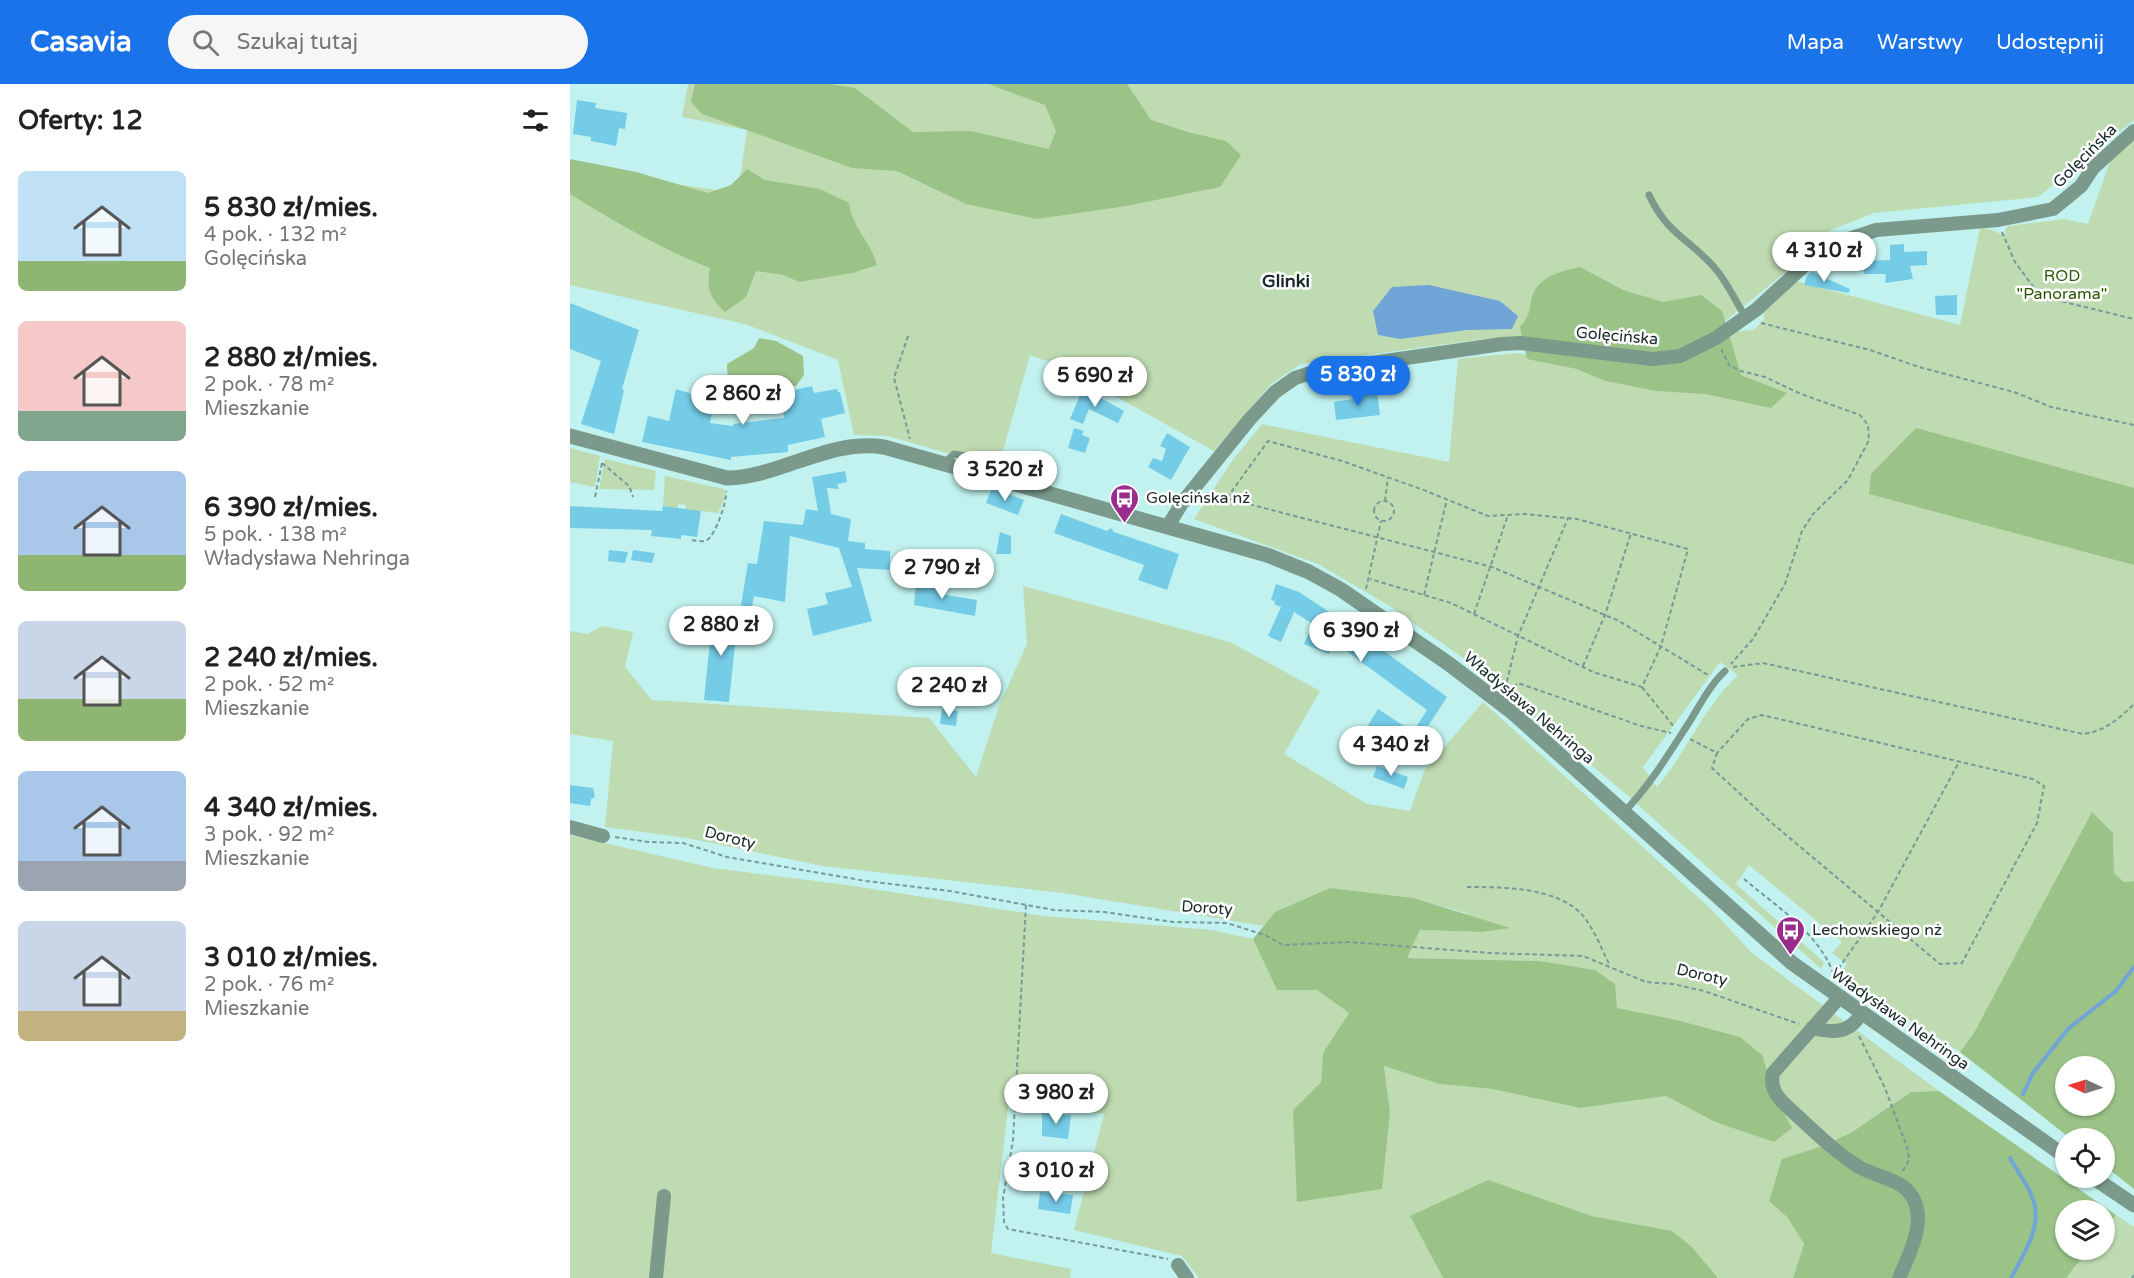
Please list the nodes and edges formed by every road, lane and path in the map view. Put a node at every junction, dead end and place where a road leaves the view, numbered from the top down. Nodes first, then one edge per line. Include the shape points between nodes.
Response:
1 (2134, 130) edge
2 (1648, 195) dead end
3 (1998, 220) junction
4 (1745, 316) junction
5 (2134, 319) edge
6 (908, 336) dead end
7 (1716, 338) junction
8 (2134, 425) edge
9 (570, 436) edge
10 (907, 453) junction
11 (604, 455) dead end
12 (602, 463) junction
13 (1388, 477) junction
14 (722, 487) dead end
15 (1194, 490) junction
16 (595, 497) dead end
17 (633, 497) dead end
18 (1227, 498) junction
19 (1447, 499) junction
20 (1385, 501) junction
21 (1508, 515) junction
22 (1568, 518) junction
23 (1381, 521) junction
24 (1168, 526) junction
25 (1631, 534) junction
26 (1378, 536) junction
27 (693, 540) dead end
28 (1434, 551) junction
29 (1492, 567) junction
30 (1370, 579) junction
31 (1540, 587) junction
32 (1364, 595) dead end
33 (1424, 595) junction
34 (1474, 614) junction
35 (1605, 615) junction
36 (1518, 636) junction
37 (1661, 646) junction
38 (1583, 667) junction
39 (1725, 671) junction
40 (1716, 679) junction
41 (1642, 687) junction
42 (2134, 704) edge
43 (1681, 735) junction
44 (1692, 740) dead end
45 (1718, 753) junction
46 (1959, 762) junction
47 (1623, 813) junction
48 (570, 827) edge
49 (603, 836) joint
50 (1744, 879) dead end
51 (1467, 886) dead end
52 (1026, 905) junction
53 (1878, 912) junction
54 (1610, 966) junction
55 (1834, 975) junction
56 (1839, 998) junction
57 (1858, 1019) junction
58 (1812, 1028) junction
59 (2055, 1150) edge
60 (1897, 1184) junction
61 (2109, 1188) edge
62 (664, 1196) dead end
63 (2134, 1205) edge
64 (1178, 1265) joint
65 (656, 1278) edge
66 (1187, 1278) edge
67 (1899, 1278) edge

1 - 3 street, Golęcińska via 2093,168 2081,186 2053,209
2 - 4 lane via 1667,226 1727,282
3 - 4 street, Golęcińska via 1876,230 1837,243 1808,262
3 - 5 path via 2015,262 2040,296
4 - 7 street, Golęcińska
4 - 8 path via 2013,392 2050,407
6 - 10 path via 894,378 911,443
7 - 15 street, Golęcińska via 1680,356 1652,359 1521,343 1317,371 1295,378 1275,392
7 - 39 path via 1729,365 1860,415 1868,425 1869,440 1848,480 1813,514 1802,531 1785,584 1770,612 1754,639
9 - 10 street, Władysława Nehringa via 727,478 851,447 877,446
10 - 24 street, Władysława Nehringa
11 - 12 path
12 - 16 path
12 - 17 path via 629,486
13 - 18 path via 1268,441
13 - 19 path
13 - 20 path
14 - 27 path via 728,495 719,521 708,540
15 - 18 path
15 - 24 street, Golęcińska
18 - 26 path
19 - 21 path via 1488,516
19 - 28 path
20 - 23 path via 1374,508
20 - 23 path via 1394,513 1388,521
21 - 22 path
21 - 29 path
22 - 25 path
22 - 31 path
23 - 26 path
24 - 47 street, Władysława Nehringa via 1274,557 1340,589 1488,693
25 - 35 path
25 - 37 path via 1688,549
26 - 28 path
26 - 30 path
28 - 29 path
28 - 33 path
29 - 31 path
29 - 34 path
30 - 32 path
30 - 33 path
31 - 35 path
31 - 36 path
33 - 34 path
34 - 36 path
35 - 37 path
35 - 38 path
36 - 38 path
36 - 43 path via 1504,694 1518,683 1641,726
37 - 40 path
37 - 41 path
38 - 41 path
39 - 40 lane
39 - 42 path via 1763,663 2083,734 2108,726
40 - 43 lane
41 - 43 path
43 - 47 lane
44 - 45 path
45 - 46 path via 1748,719 1762,715
45 - 53 path via 1712,768
46 - 53 path
46 - 53 path via 2033,779 2044,786 2037,823 1962,963 1940,964
47 - 56 street, Władysława Nehringa via 1774,949
48 - 49 street
49 - 52 path, Doroty via 683,843 727,857
50 - 55 path via 1814,939 1829,959
51 - 54 path via 1561,898 1584,918
52 - 54 path, Doroty via 1173,922 1227,923 1283,945 1348,942 1555,954 1583,956
52 - 64 path via 1013,1140 1003,1198 1004,1222 1008,1229 1165,1256
53 - 55 path
54 - 58 path, Doroty via 1646,982 1704,991
55 - 56 path
56 - 57 street, Władysława Nehringa
56 - 58 street
57 - 58 street via 1845,1030
57 - 59 street, Władysława Nehringa
57 - 60 path via 1908,1150 1909,1160
58 - 60 street via 1773,1073 1772,1085 1780,1100 1836,1152 1865,1171
60 - 67 street via 1905,1189 1915,1209 1917,1225
61 - 63 street
62 - 65 street
64 - 66 street

